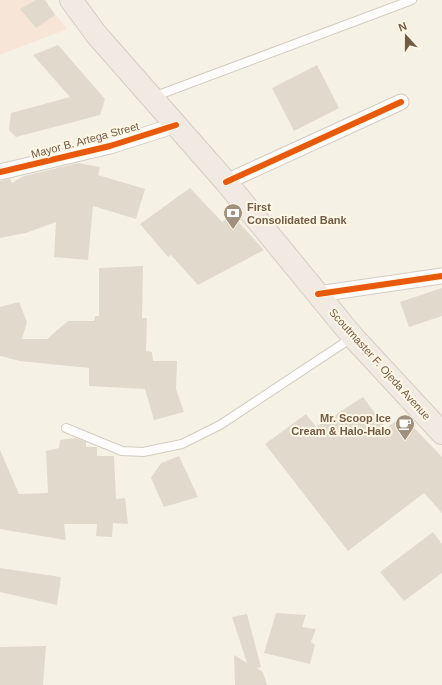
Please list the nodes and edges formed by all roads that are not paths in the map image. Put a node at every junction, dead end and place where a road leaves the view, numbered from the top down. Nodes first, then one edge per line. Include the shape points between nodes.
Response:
1 (71, 0) edge
2 (412, 0) edge
3 (151, 98) junction
4 (401, 102) dead end
5 (176, 126) junction
6 (0, 172) edge
7 (226, 182) junction
8 (442, 276) edge
9 (318, 294) junction
10 (353, 337) junction
11 (66, 428) dead end
12 (442, 433) edge

1 - 3 highway, Scoutmaster F. Ojeda Avenue via 96,34
2 - 3 lane
3 - 5 highway, Scoutmaster F. Ojeda Avenue
4 - 7 street
5 - 6 street, Mayor B. Artega Street via 110,146
5 - 7 highway, Scoutmaster F. Ojeda Avenue
7 - 9 highway, Scoutmaster F. Ojeda Avenue
8 - 9 street
9 - 10 highway, Scoutmaster F. Ojeda Avenue
10 - 11 lane via 220,425 182,444 143,452 122,451
10 - 12 highway, Scoutmaster F. Ojeda Avenue

